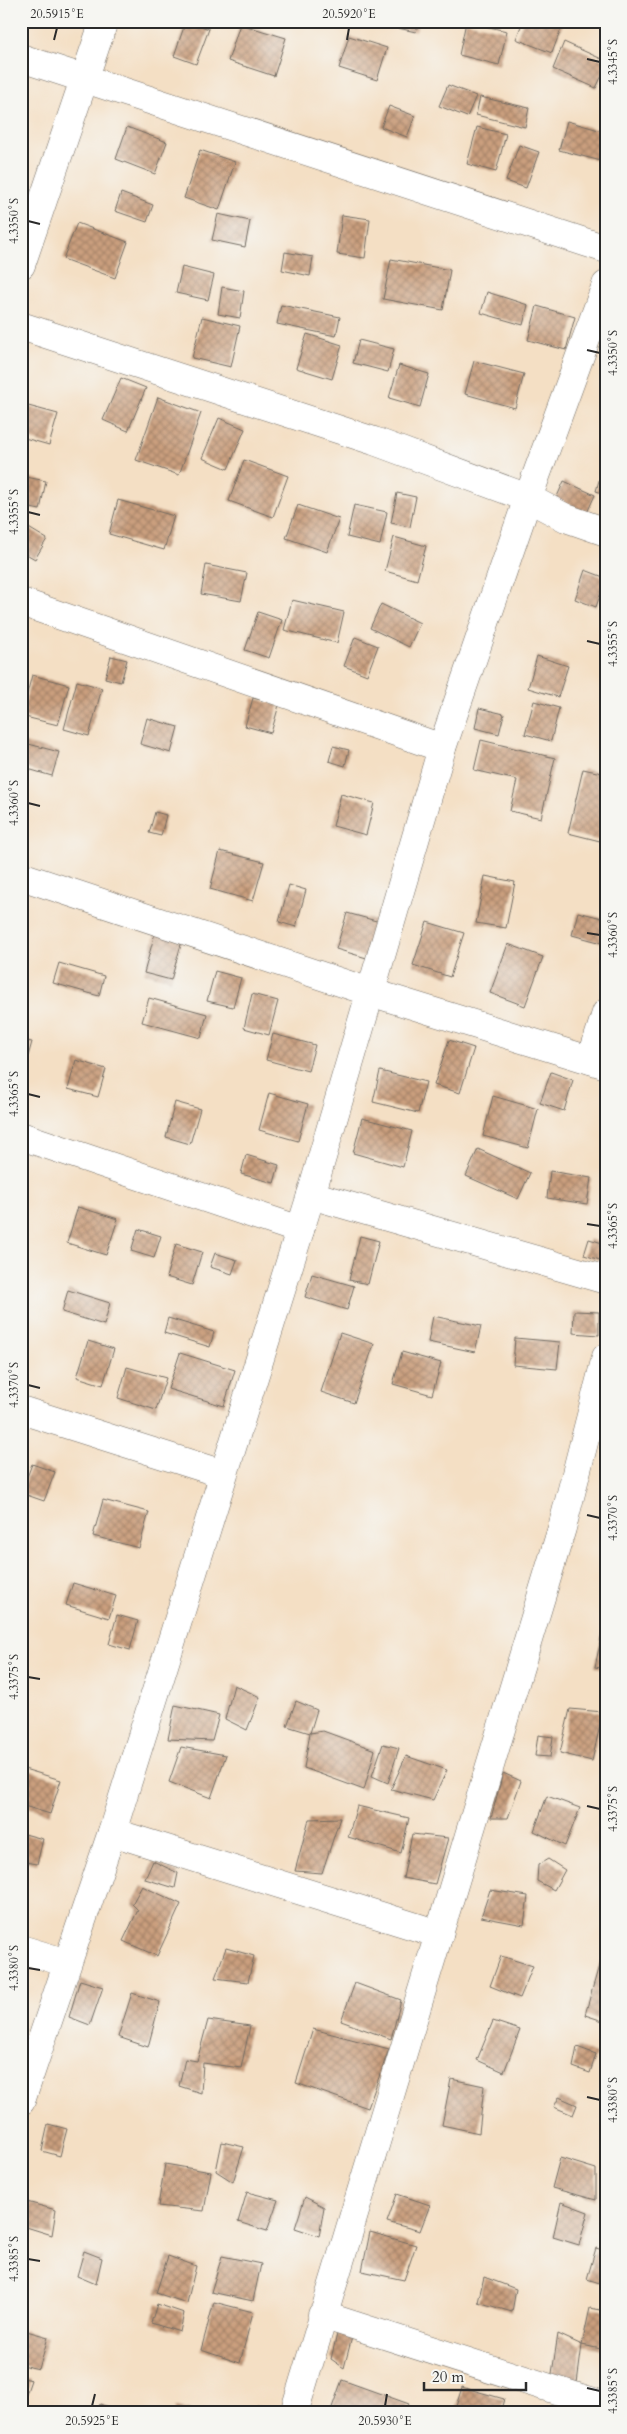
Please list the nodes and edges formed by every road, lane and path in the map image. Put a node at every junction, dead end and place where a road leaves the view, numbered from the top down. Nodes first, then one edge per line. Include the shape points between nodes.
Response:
1 (104, 21) edge
2 (21, 58) edge
3 (84, 79) junction
4 (606, 249) edge
5 (21, 265) edge
6 (606, 285) edge
7 (21, 326) edge
8 (528, 498) junction
9 (606, 532) edge
10 (21, 602) edge
11 (442, 748) junction
12 (21, 876) edge
13 (370, 992) junction
14 (606, 1013) edge
15 (598, 1063) edge
16 (21, 1136) edge
17 (311, 1195) junction
18 (300, 1230) junction
19 (606, 1280) edge
20 (606, 1357) edge
21 (21, 1410) edge
22 (223, 1474) junction
23 (112, 1832) junction
24 (439, 1934) junction
25 (21, 1948) edge
26 (67, 1963) junction
27 (21, 2101) edge
28 (322, 2315) junction
29 (606, 2406) edge
30 (294, 2413) edge

1 - 3 street
2 - 3 street
3 - 4 street
3 - 5 street
6 - 8 street
7 - 8 street via 374,441
8 - 9 street via 566,518
8 - 11 street
10 - 11 street
11 - 13 street
12 - 13 street
13 - 15 street
13 - 17 street
14 - 15 street
16 - 18 street
17 - 18 street
17 - 19 street
18 - 22 street
20 - 24 street via 562,1528
21 - 22 street
22 - 23 street
23 - 24 street
23 - 26 street
24 - 28 street
25 - 26 street
26 - 27 street
28 - 29 street
28 - 30 street

